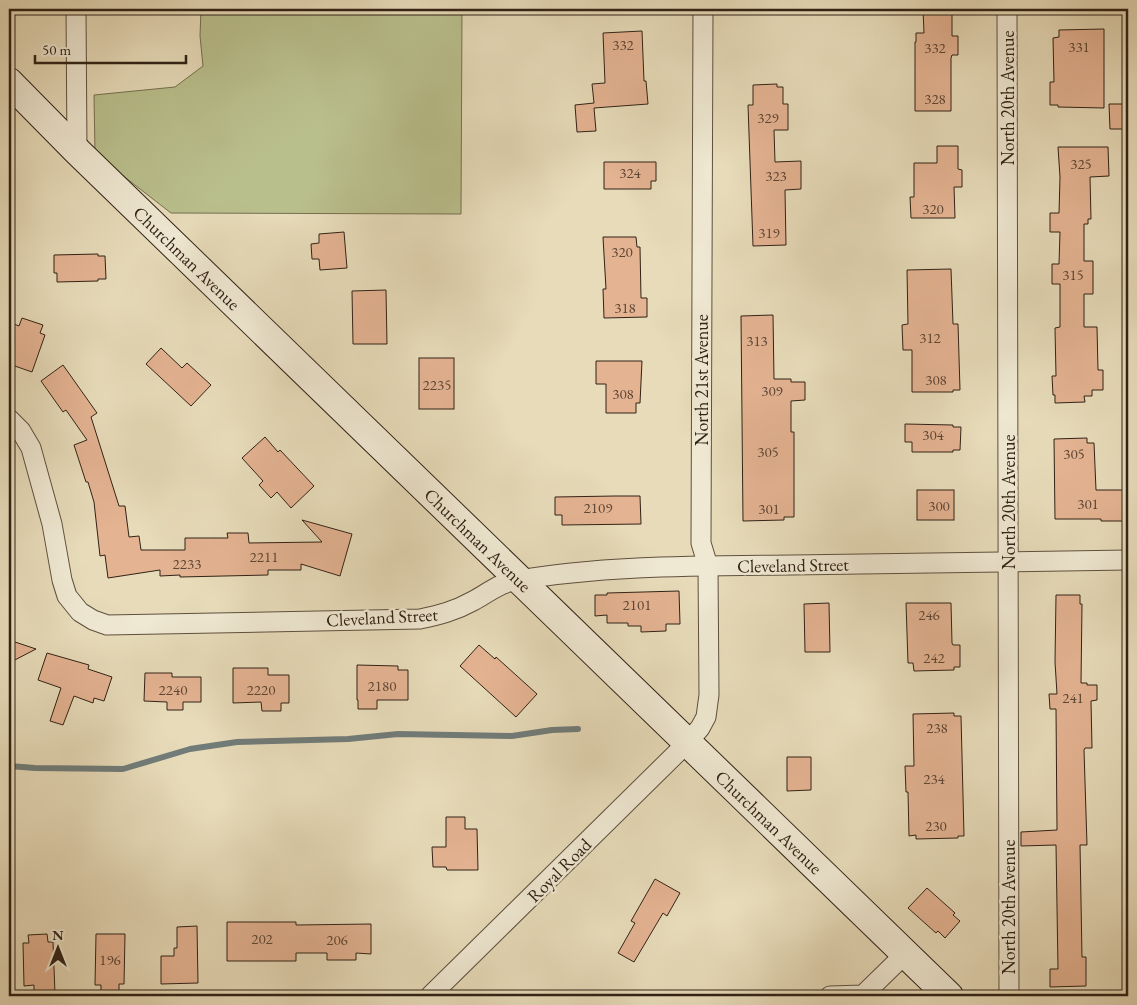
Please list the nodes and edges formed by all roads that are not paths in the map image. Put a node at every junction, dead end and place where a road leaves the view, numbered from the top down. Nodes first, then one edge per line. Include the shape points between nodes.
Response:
1 (76, 9) edge
2 (703, 9) edge
3 (1007, 9) edge
4 (9, 82) edge
5 (77, 151) junction
6 (9, 419) edge
7 (1128, 560) edge
8 (1008, 562) junction
9 (708, 566) junction
10 (520, 580) junction
11 (687, 743) junction
12 (905, 954) junction
13 (430, 996) edge
14 (830, 996) edge
15 (863, 996) edge
16 (949, 996) edge
17 (1008, 996) edge

1 - 5 street
2 - 9 street, North 21st Avenue via 701,543
3 - 8 street, North 20th Avenue
4 - 5 main road, Churchman Avenue
5 - 10 main road, Churchman Avenue
6 - 10 street, Cleveland Street via 33,453 67,596 80,612 100,623 420,619 444,614 491,589
7 - 8 street, Cleveland Street
8 - 9 street, Cleveland Street
8 - 17 street, North 20th Avenue
9 - 10 street, Cleveland Street via 595,571
9 - 11 street, North 21st Avenue via 709,695 706,717
10 - 11 main road, Churchman Avenue
11 - 12 main road, Churchman Avenue
11 - 13 street, Royal Road
12 - 15 street
12 - 16 main road, Churchman Avenue
14 - 15 street

